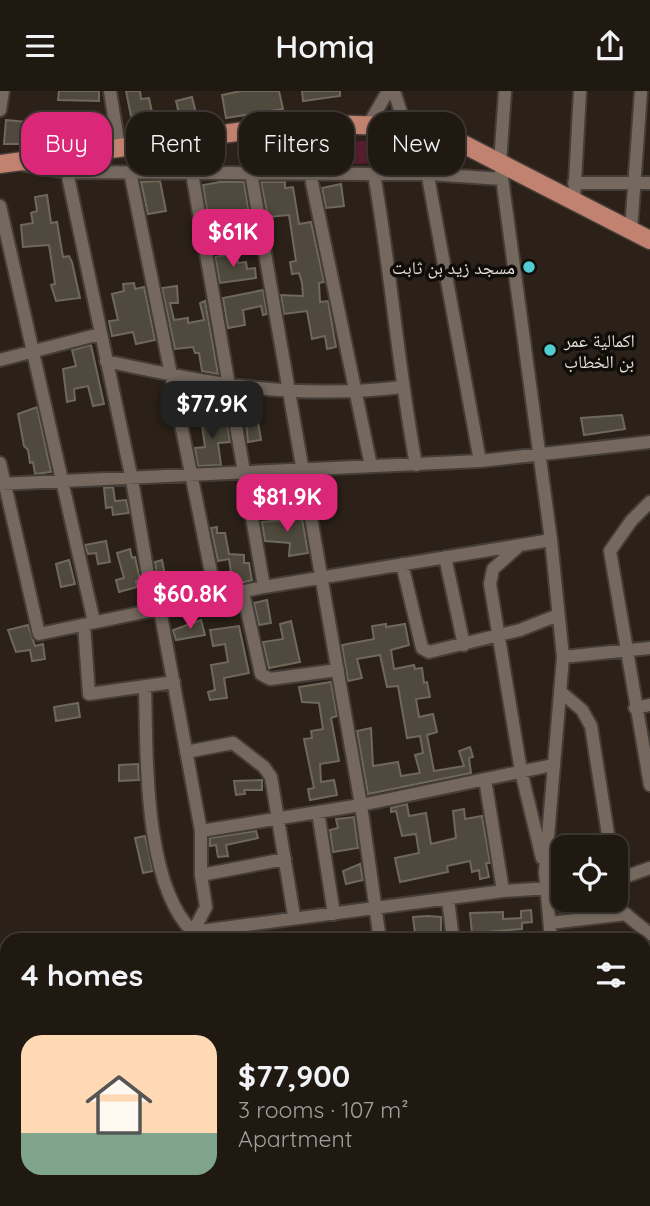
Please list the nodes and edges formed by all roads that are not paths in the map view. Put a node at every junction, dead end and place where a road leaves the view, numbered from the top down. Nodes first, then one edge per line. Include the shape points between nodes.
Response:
1 (3, 91) edge
2 (110, 91) edge
3 (387, 91) edge
4 (394, 91) edge
5 (505, 91) edge
6 (580, 91) edge
7 (641, 91) edge
8 (0, 110) edge
9 (376, 112) edge
10 (404, 112) edge
11 (368, 124) edge
12 (465, 145) edge
13 (119, 146) junction
14 (112, 147) edge
15 (650, 154) edge
16 (637, 160) junction
17 (0, 164) edge
18 (21, 164) edge
19 (501, 171) junction
20 (465, 172) edge
21 (68, 175) edge
22 (132, 175) edge
23 (191, 175) edge
24 (251, 175) edge
25 (310, 175) edge
26 (374, 175) edge
27 (429, 175) edge
28 (636, 183) junction
29 (650, 183) edge
30 (574, 191) junction
31 (0, 206) edge
32 (631, 230) junction
33 (650, 240) edge
34 (100, 334) junction
35 (33, 351) junction
36 (0, 360) edge
37 (106, 361) junction
38 (172, 376) junction
39 (229, 387) junction
40 (402, 387) junction
41 (289, 391) junction
42 (357, 393) junction
43 (650, 442) edge
44 (538, 455) junction
45 (480, 461) junction
46 (0, 463) edge
47 (416, 465) junction
48 (371, 467) junction
49 (304, 470) junction
50 (244, 472) junction
51 (192, 475) junction
52 (132, 480) junction
53 (62, 482) junction
54 (2, 484) edge
55 (650, 502) edge
56 (551, 540) junction
57 (520, 545) junction
58 (445, 557) junction
59 (402, 564) junction
60 (319, 578) junction
61 (264, 587) junction
62 (243, 592) junction
63 (216, 597) junction
64 (157, 610) junction
65 (558, 615) junction
66 (89, 623) junction
67 (498, 636) junction
68 (464, 645) junction
69 (650, 648) edge
70 (625, 652) junction
71 (563, 657) junction
72 (338, 670) junction
73 (174, 682) junction
74 (145, 687) junction
75 (562, 693) junction
76 (650, 705) edge
77 (635, 708) junction
78 (186, 751) junction
79 (553, 765) junction
80 (521, 771) junction
81 (485, 779) junction
82 (650, 785) edge
83 (361, 805) junction
84 (318, 812) junction
85 (279, 817) junction
86 (201, 831) junction
87 (608, 835) edge
88 (285, 859) junction
89 (650, 868) edge
90 (545, 872) junction
91 (201, 875) junction
92 (628, 876) edge
93 (546, 886) junction
94 (551, 886) edge
95 (503, 891) junction
96 (448, 899) junction
97 (376, 909) junction
98 (623, 912) edge
99 (334, 914) junction
100 (626, 914) junction
101 (294, 916) junction
102 (550, 923) junction
103 (194, 932) junction
104 (379, 933) edge
105 (452, 933) edge
106 (551, 933) edge
107 (649, 933) edge

1 - 8 street
2 - 13 street
3 - 9 street
4 - 10 street
5 - 19 street
6 - 30 street
7 - 16 street
11 - 13 main road via 252,130
12 - 19 main road
13 - 14 main road
15 - 16 street
16 - 28 street
17 - 18 main road
19 - 20 street
19 - 30 main road
19 - 44 street
21 - 34 street
22 - 38 street
23 - 39 street
24 - 41 street
25 - 42 street
26 - 40 street
27 - 45 street
28 - 29 street
28 - 30 street
28 - 32 street
30 - 32 main road
31 - 35 street
32 - 33 main road
34 - 35 street
34 - 37 street
35 - 36 street
35 - 53 street
37 - 38 street
37 - 52 street
38 - 39 street
38 - 51 street
39 - 41 street
39 - 50 street
40 - 42 street
40 - 47 street
41 - 42 street
41 - 49 street
42 - 48 street
43 - 44 street
44 - 45 street
44 - 56 street
45 - 47 street
46 - 54 street
47 - 48 street
48 - 49 street
49 - 50 street
49 - 60 street
50 - 51 street
50 - 61 street
51 - 52 street
51 - 63 street
52 - 53 street
52 - 64 street
53 - 54 street
53 - 66 street
54 - 66 street via 39,634
55 - 70 street via 610,551
56 - 57 street
56 - 65 street
57 - 58 street
57 - 67 street via 490,575
58 - 59 street
58 - 68 street
59 - 60 street
59 - 68 street via 422,648 429,652
60 - 61 street
60 - 72 street
61 - 62 street
62 - 63 street
62 - 72 street via 261,674 270,679
63 - 64 street
64 - 66 street
64 - 73 street
65 - 67 street
65 - 71 street
66 - 74 street via 89,694
67 - 68 street
67 - 80 street
69 - 70 street
70 - 71 street
70 - 77 street
71 - 75 street
72 - 83 street
73 - 74 street
73 - 78 street
74 - 103 street via 153,833 179,918
75 - 79 street
75 - 87 street via 591,726
76 - 77 street
77 - 82 street
78 - 85 street via 226,742 237,746 268,772
78 - 86 street
79 - 80 street
79 - 90 street
80 - 81 street
80 - 90 street
81 - 83 street
81 - 95 street
83 - 84 street
83 - 97 street
84 - 85 street
84 - 99 street
85 - 86 street
85 - 88 street
86 - 91 street
88 - 91 street
88 - 101 street
89 - 92 street
90 - 93 street
91 - 103 street via 206,907
93 - 94 street
93 - 95 street
93 - 102 street
95 - 96 street
96 - 97 street
96 - 105 street
97 - 99 street
97 - 104 street
98 - 100 street
99 - 101 street
100 - 102 street
100 - 107 street
101 - 103 street
102 - 106 street

